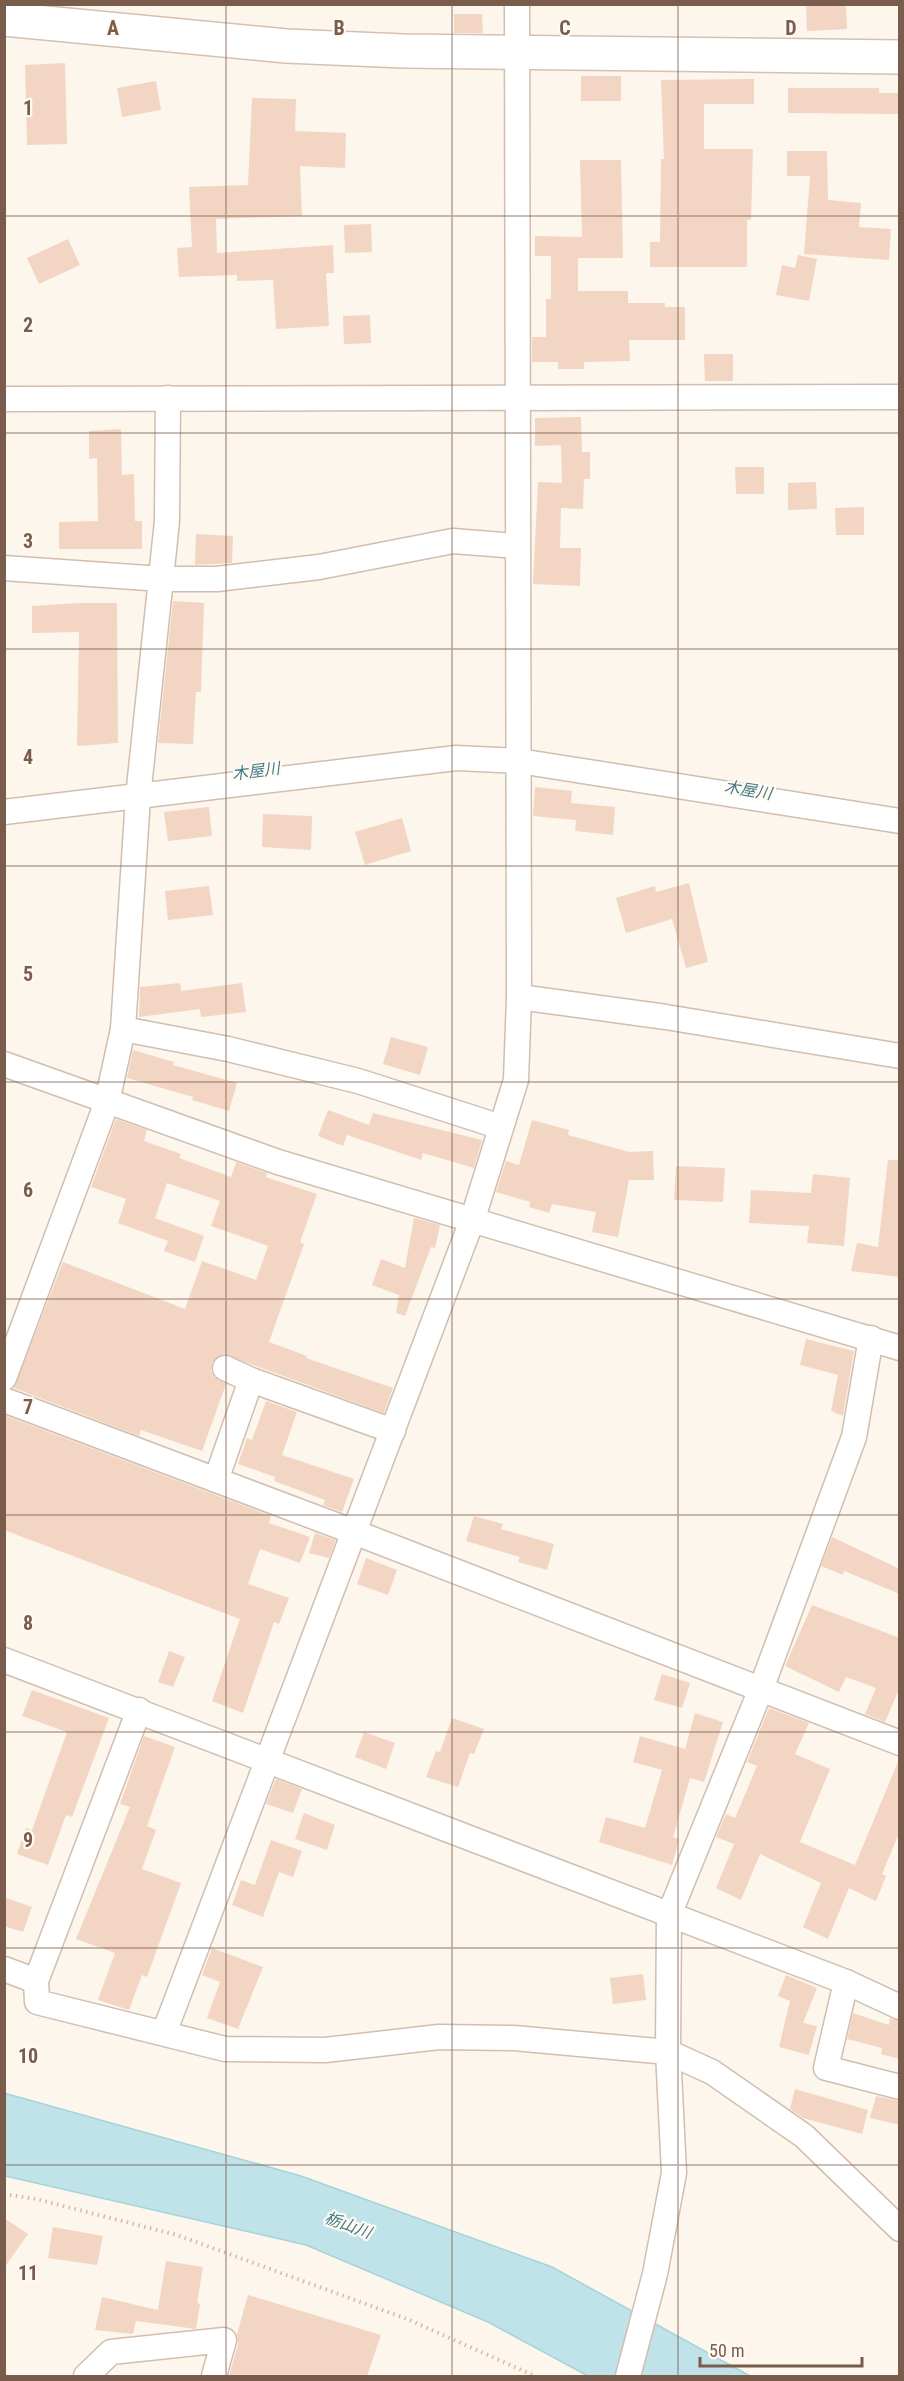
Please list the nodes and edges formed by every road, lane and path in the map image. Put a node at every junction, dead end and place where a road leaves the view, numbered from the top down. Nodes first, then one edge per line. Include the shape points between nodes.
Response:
1 (517, 4) edge
2 (4, 19) edge
3 (517, 52) junction
4 (900, 57) edge
5 (516, 397) junction
6 (900, 397) edge
7 (168, 398) junction
8 (4, 399) edge
9 (517, 546) junction
10 (4, 568) edge
11 (162, 579) junction
12 (519, 761) junction
13 (139, 787) junction
14 (4, 812) edge
15 (900, 821) edge
16 (519, 997) junction
17 (123, 1029) junction
18 (900, 1056) edge
19 (4, 1064) edge
20 (106, 1102) junction
21 (501, 1127) junction
22 (473, 1218) junction
23 (871, 1338) junction
24 (900, 1347) edge
25 (225, 1368) dead end
26 (4, 1378) edge
27 (251, 1380) junction
28 (4, 1400) edge
29 (393, 1431) junction
30 (216, 1480) junction
31 (354, 1532) junction
32 (4, 1660) edge
33 (761, 1689) junction
34 (139, 1710) junction
35 (900, 1743) edge
36 (266, 1758) junction
37 (669, 1915) junction
38 (4, 1969) edge
39 (36, 1981) junction
40 (846, 1982) junction
41 (900, 2007) edge
42 (164, 2033) junction
43 (668, 2052) junction
44 (900, 2088) edge
45 (4, 2194) edge
46 (899, 2227) edge
47 (86, 2376) edge
48 (214, 2376) edge
49 (535, 2376) edge
50 (628, 2376) edge

1 - 3 street
2 - 3 street via 286,46
3 - 4 street
3 - 5 street
5 - 6 street
5 - 7 street
5 - 9 street
7 - 8 street
7 - 11 street via 167,521
9 - 11 street via 453,541 319,567 217,579
9 - 12 street
10 - 11 street
11 - 13 street
12 - 13 street via 456,758
12 - 15 street
12 - 16 street
13 - 14 street
13 - 17 street
16 - 18 street
16 - 21 street via 516,1080
17 - 20 street
17 - 21 street via 228,1049 358,1082
19 - 20 street
20 - 22 street via 278,1162
20 - 26 street
21 - 22 street
22 - 23 street
22 - 29 street
23 - 24 street
23 - 33 street via 854,1437
25 - 27 street
27 - 29 street
27 - 30 street
28 - 30 street
29 - 31 street
30 - 31 street
31 - 33 street
31 - 36 street
32 - 34 street
33 - 35 street
33 - 37 street
34 - 36 street
34 - 39 street
36 - 37 street
36 - 42 street
37 - 40 street
37 - 43 street
38 - 39 street
39 - 42 street via 37,2002
40 - 41 street
40 - 44 street via 826,2068
42 - 43 street via 225,2049 325,2050 439,2037 514,2038
43 - 46 street via 712,2072 804,2136
43 - 50 street via 674,2173 655,2274
45 - 49 path via 177,2235 407,2319
47 - 48 street via 111,2352 224,2340

